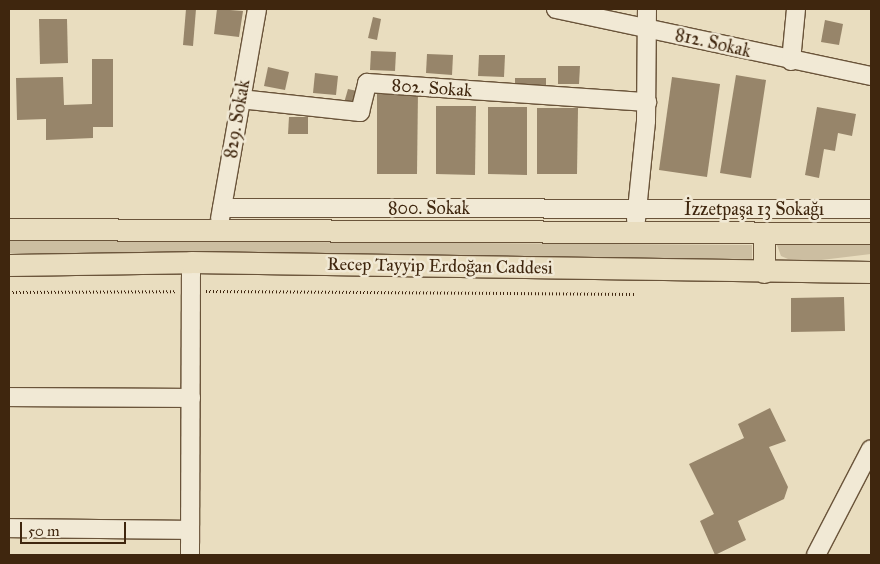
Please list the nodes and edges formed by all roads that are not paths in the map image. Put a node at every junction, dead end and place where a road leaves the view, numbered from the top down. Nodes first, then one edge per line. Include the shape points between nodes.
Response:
1 (257, 9) edge
2 (556, 9) edge
3 (647, 9) edge
4 (796, 9) edge
5 (645, 28) junction
6 (791, 61) junction
7 (871, 76) edge
8 (240, 99) junction
9 (647, 102) junction
10 (222, 208) junction
11 (637, 209) junction
12 (871, 209) edge
13 (871, 218) edge
14 (9, 229) edge
15 (218, 229) junction
16 (634, 232) junction
17 (822, 232) junction
18 (871, 233) edge
19 (764, 234) junction
20 (191, 262) junction
21 (9, 265) edge
22 (764, 272) junction
23 (871, 272) edge
24 (9, 396) edge
25 (191, 398) junction
26 (871, 449) edge
27 (9, 528) edge
28 (190, 530) junction
29 (190, 555) edge
30 (816, 555) edge

1 - 8 street, 829. Sokak
2 - 5 street, 812. Sokak
3 - 5 street
4 - 6 street
5 - 6 street, 812. Sokak
5 - 9 street
6 - 7 street, 812. Sokak
8 - 9 street, 802. Sokak via 360,112 367,83
8 - 10 street, 829. Sokak
9 - 11 street
10 - 11 street, 800. Sokak
10 - 15 street, 829. Sokak
11 - 12 street, İzzetpaşa 13 Sokağı
11 - 16 street
13 - 17 main road
14 - 15 main road, Recep Tayyip Erdoğan Caddesi
15 - 16 main road, Recep Tayyip Erdoğan Caddesi
16 - 19 main road, Recep Tayyip Erdoğan Caddesi
17 - 18 main road, Recep Tayyip Erdoğan Caddesi
17 - 19 main road, Recep Tayyip Erdoğan Caddesi
19 - 22 main road
20 - 21 main road, Recep Tayyip Erdoğan Caddesi
20 - 22 main road, Recep Tayyip Erdoğan Caddesi
20 - 25 street
22 - 23 main road, Recep Tayyip Erdoğan Caddesi
24 - 25 street
25 - 28 street
26 - 30 street
27 - 28 street
28 - 29 street

